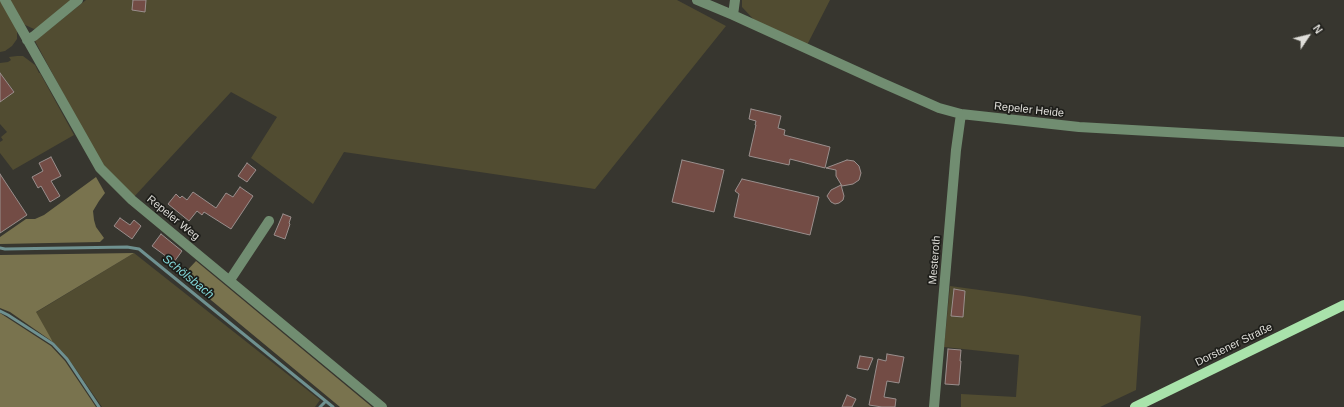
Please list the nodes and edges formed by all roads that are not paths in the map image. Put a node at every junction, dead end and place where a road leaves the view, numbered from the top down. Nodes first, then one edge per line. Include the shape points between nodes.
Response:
1 (5, 0) edge
2 (78, 0) edge
3 (697, 0) edge
4 (735, 0) edge
5 (733, 15) junction
6 (27, 40) junction
7 (961, 114) junction
8 (1344, 142) edge
9 (268, 221) dead end
10 (230, 280) junction
11 (1344, 305) edge
12 (382, 407) edge
13 (934, 407) edge
14 (1135, 407) edge

1 - 6 street, Repeler Weg
2 - 6 street
3 - 5 street, Repeler Heide
4 - 5 street
5 - 7 street, Repeler Heide via 939,108
6 - 10 street, Repeler Weg via 100,168 132,200
7 - 8 street, Repeler Heide via 1079,127
7 - 13 street, Mesteroth
9 - 10 street
10 - 12 street, Repeler Weg
11 - 14 main road, Dorstener Straße

